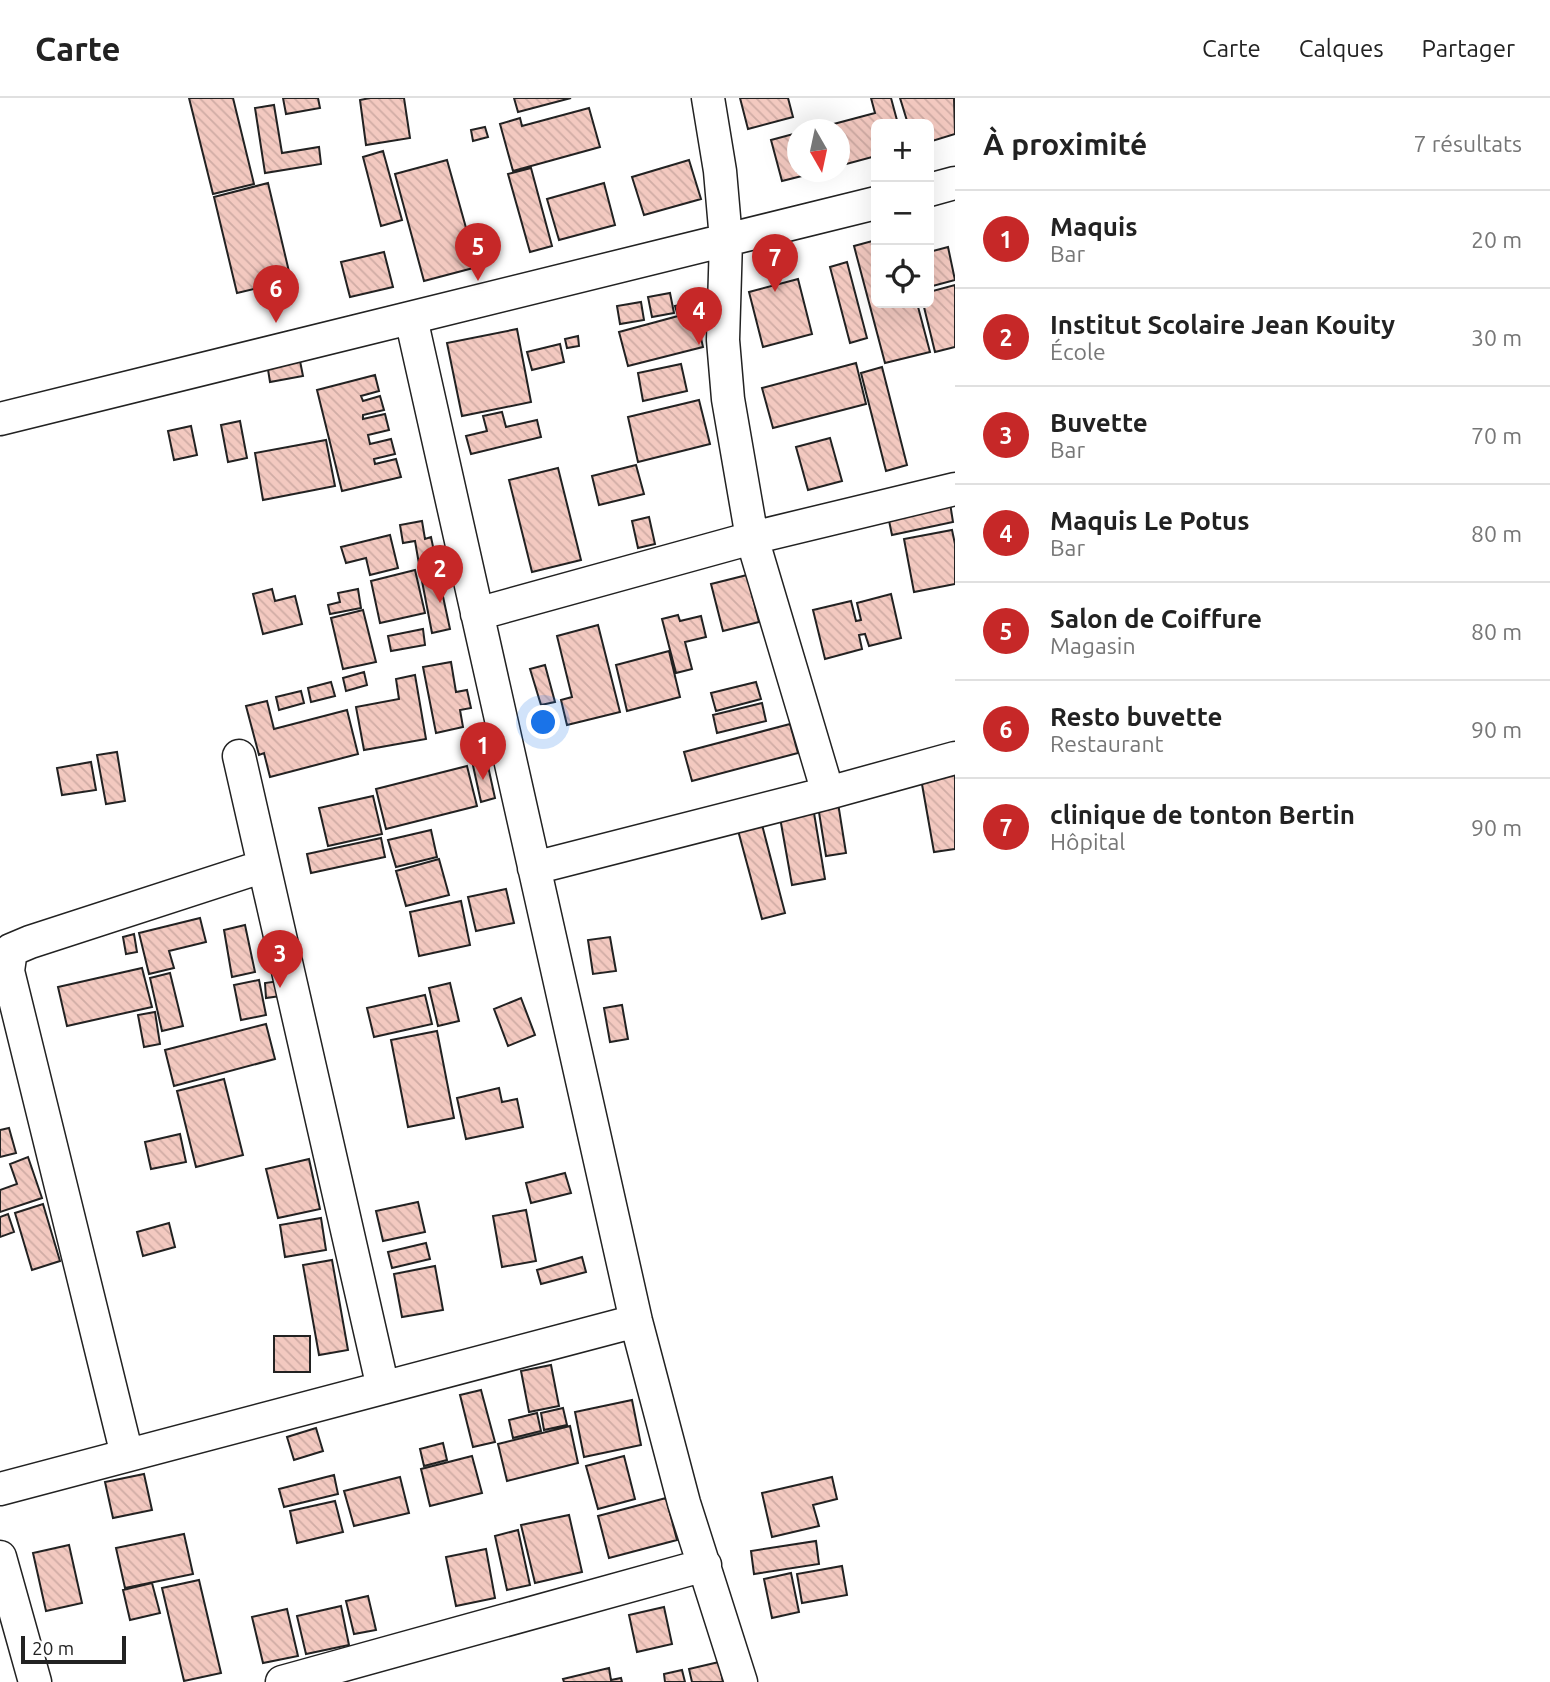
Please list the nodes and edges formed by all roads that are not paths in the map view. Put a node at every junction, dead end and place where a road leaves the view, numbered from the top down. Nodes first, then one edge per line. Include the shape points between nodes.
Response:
1 (708, 98) edge
2 (955, 183) edge
3 (934, 189) edge
4 (871, 204) edge
5 (726, 240) junction
6 (411, 318) junction
7 (0, 419) edge
8 (955, 489) edge
9 (752, 538) junction
10 (477, 614) junction
11 (239, 756) dead end
12 (955, 758) edge
13 (828, 793) junction
14 (264, 866) junction
15 (534, 868) junction
16 (636, 1321) junction
17 (383, 1388) junction
18 (127, 1455) junction
19 (0, 1489) edge
20 (0, 1557) edge
21 (705, 1565) junction
22 (35, 1682) edge
23 (282, 1682) edge
24 (741, 1682) edge

1 - 5 street
2 - 3 street
4 - 5 street
5 - 6 street
5 - 9 street via 723,340 728,399
6 - 7 street
6 - 10 street
8 - 9 street
9 - 10 street
9 - 13 street
10 - 15 street
11 - 14 street
12 - 13 street
13 - 15 street
14 - 17 street
14 - 18 street via 11,950 8,971
15 - 16 street
16 - 17 street
16 - 21 street
17 - 18 street
18 - 19 street
20 - 22 street
21 - 23 street
21 - 24 street

